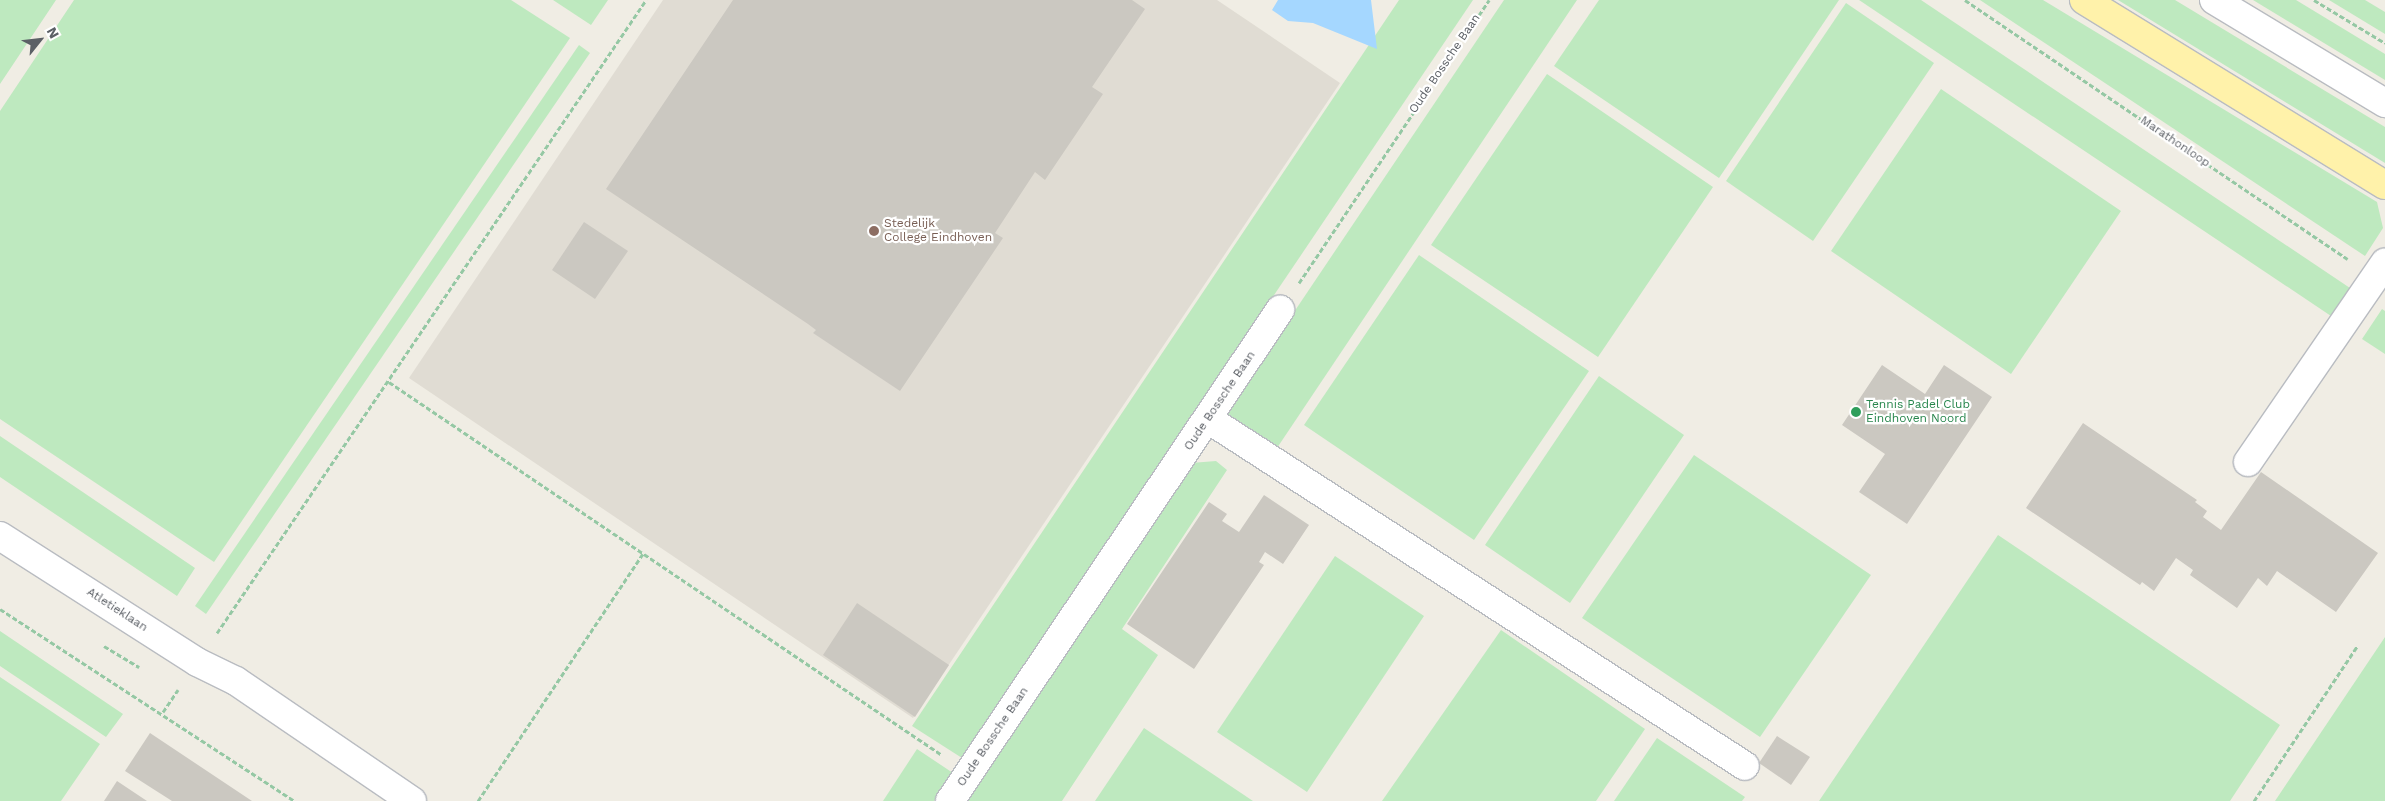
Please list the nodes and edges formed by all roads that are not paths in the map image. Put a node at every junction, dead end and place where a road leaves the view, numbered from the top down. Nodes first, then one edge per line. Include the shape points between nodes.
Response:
1 (2084, 0) edge
2 (2214, 0) edge
3 (2385, 103) edge
4 (2385, 185) edge
5 (2380, 270) edge
6 (1280, 310) road end
7 (1208, 419) junction
8 (2248, 462) dead end
9 (0, 536) edge
10 (1745, 766) dead end
11 (412, 801) edge
12 (950, 801) edge

1 - 4 main road
2 - 3 street
5 - 8 street
6 - 7 street, Oude Bossche Baan
7 - 10 street
7 - 12 street, Oude Bossche Baan
9 - 11 street, Atletieklaan via 197,662 236,681

